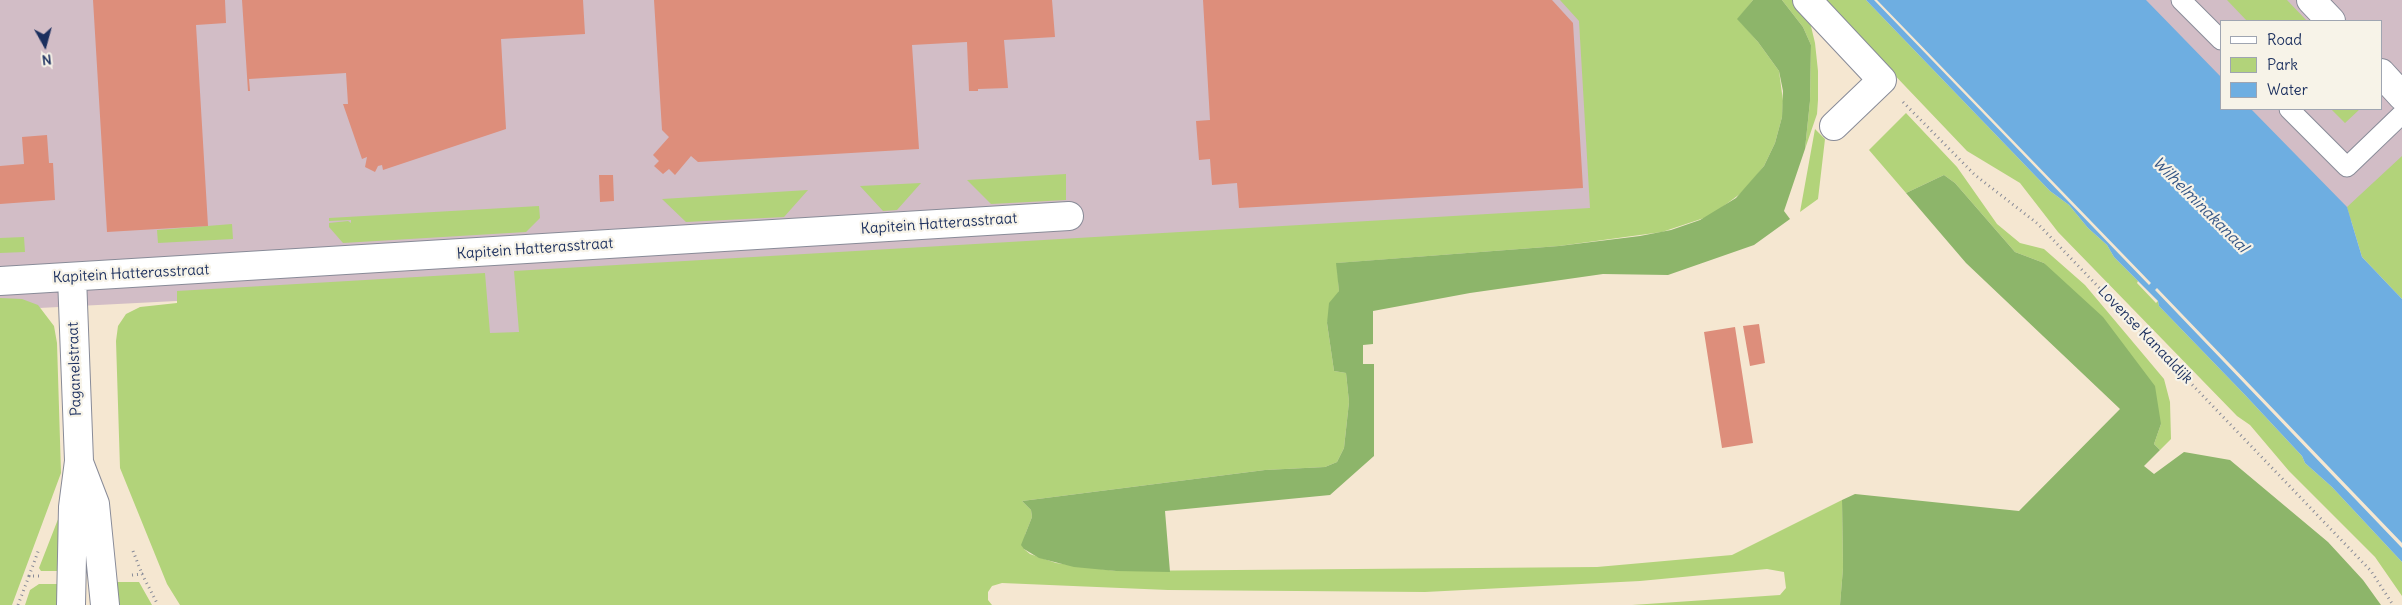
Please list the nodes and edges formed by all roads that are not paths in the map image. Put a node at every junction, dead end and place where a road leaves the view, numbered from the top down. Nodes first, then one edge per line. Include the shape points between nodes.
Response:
1 (1807, 0) edge
2 (2181, 0) edge
3 (2310, 0) edge
4 (2330, 20) edge
5 (2220, 39) edge
6 (2382, 74) edge
7 (2402, 96) edge
8 (2290, 110) edge
9 (2402, 114) edge
10 (1834, 126) dead end
11 (1070, 216) dead end
12 (72, 278) junction
13 (0, 281) edge
14 (79, 461) junction
15 (71, 605) edge
16 (105, 605) edge

1 - 10 street via 1882,80
2 - 5 lane
3 - 4 street
6 - 7 street
8 - 9 lane via 2347,167
11 - 12 street, Kapitein Hatterasstraat
12 - 13 street, Kapitein Hatterasstraat
12 - 14 street, Paganelstraat
14 - 15 street, Paganelstraat via 73,507
14 - 16 street, Paganelstraat via 95,504

